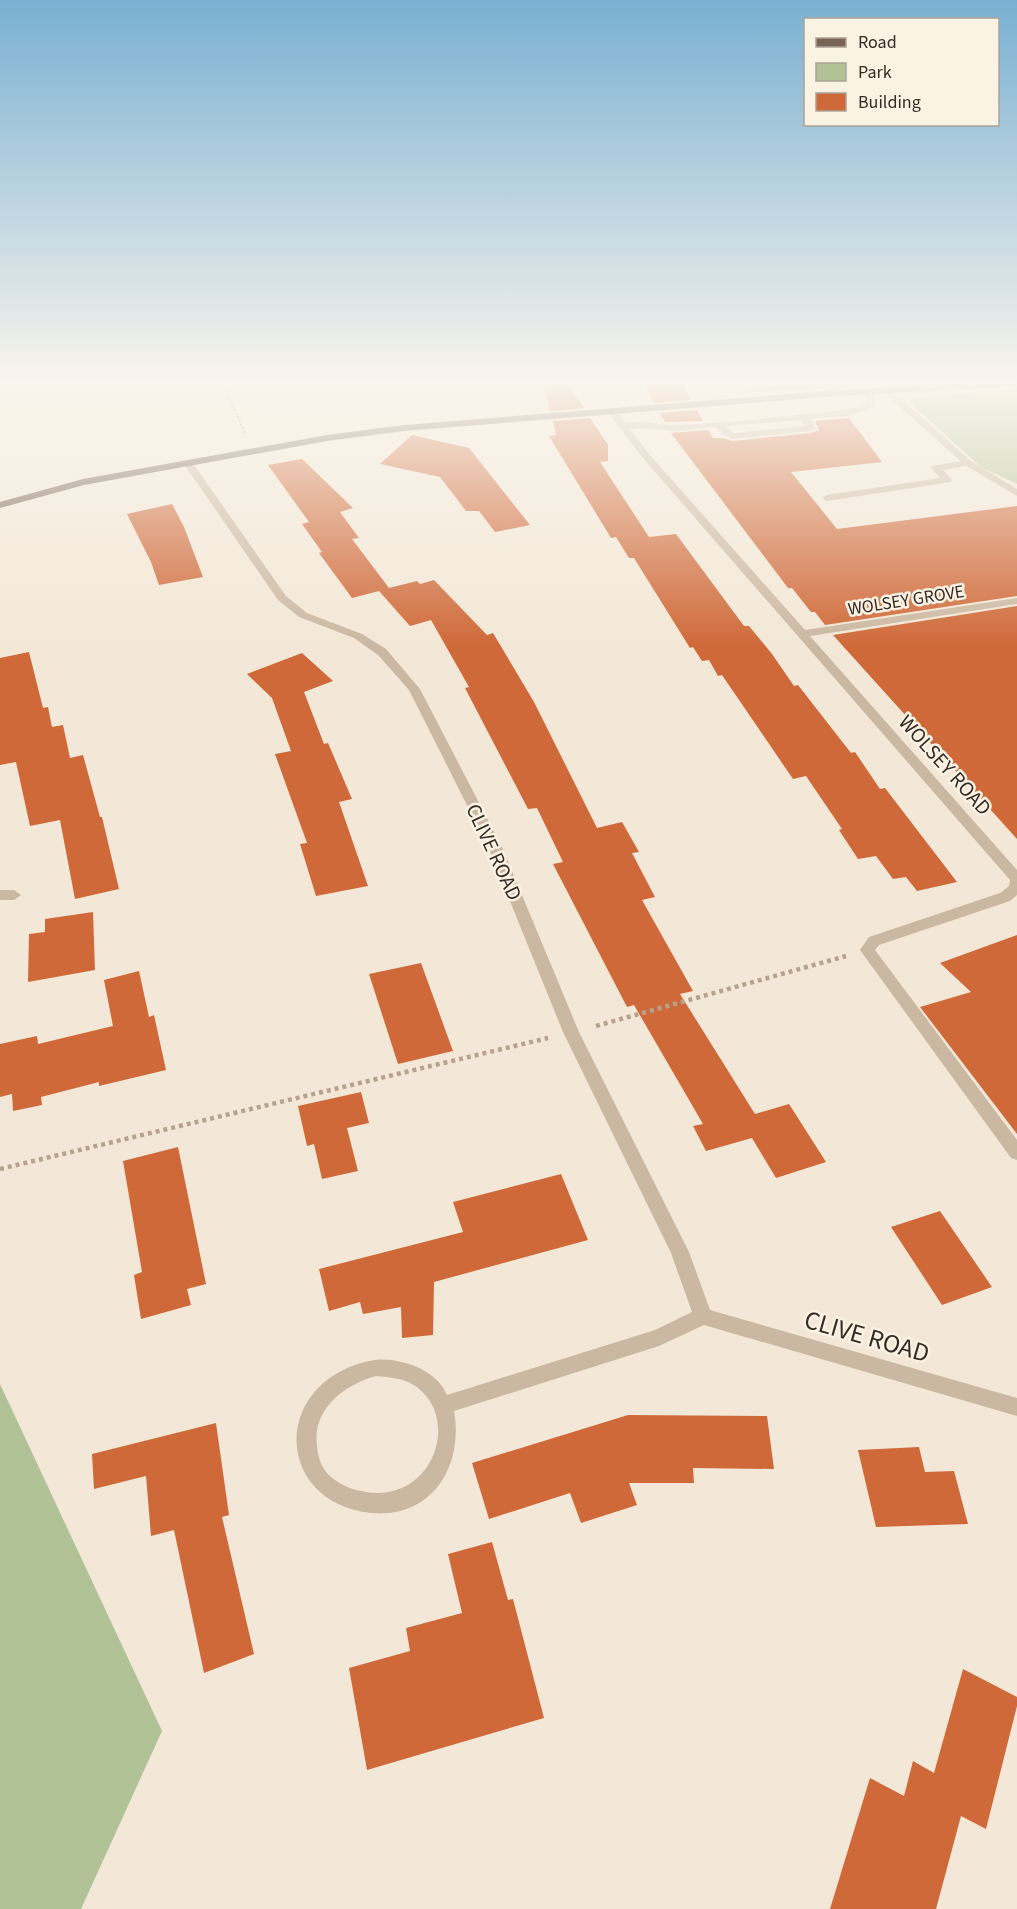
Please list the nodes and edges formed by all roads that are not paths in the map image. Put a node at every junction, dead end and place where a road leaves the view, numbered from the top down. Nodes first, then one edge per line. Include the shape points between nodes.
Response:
1 (161, 469) edge
2 (193, 469) edge
3 (659, 469) edge
4 (937, 469) edge
5 (978, 469) edge
6 (1017, 493) edge
7 (827, 498) dead end
8 (0, 505) edge
9 (1017, 601) edge
10 (801, 634) junction
11 (1017, 1153) edge
12 (703, 1316) junction
13 (444, 1405) junction
14 (1017, 1407) edge

1 - 8 main road via 83,483
2 - 12 street, CLIVE ROAD via 282,598 303,615 358,636 382,652 414,689 495,847 571,1032 680,1252
3 - 10 street, WOLSEY ROAD
4 - 7 street via 947,480
5 - 6 street
9 - 10 street, WOLSEY GROVE
10 - 11 street, WOLSEY ROAD via 1017,879 1017,888 1005,897 874,941 867,950
12 - 13 street via 659,1336
12 - 14 street, CLIVE ROAD
13 - 13 street via 431,1386 412,1373 389,1367 352,1373 331,1387 315,1406 306,1429 309,1461 321,1482 340,1497 365,1505 406,1498 428,1483 443,1463 447,1432

